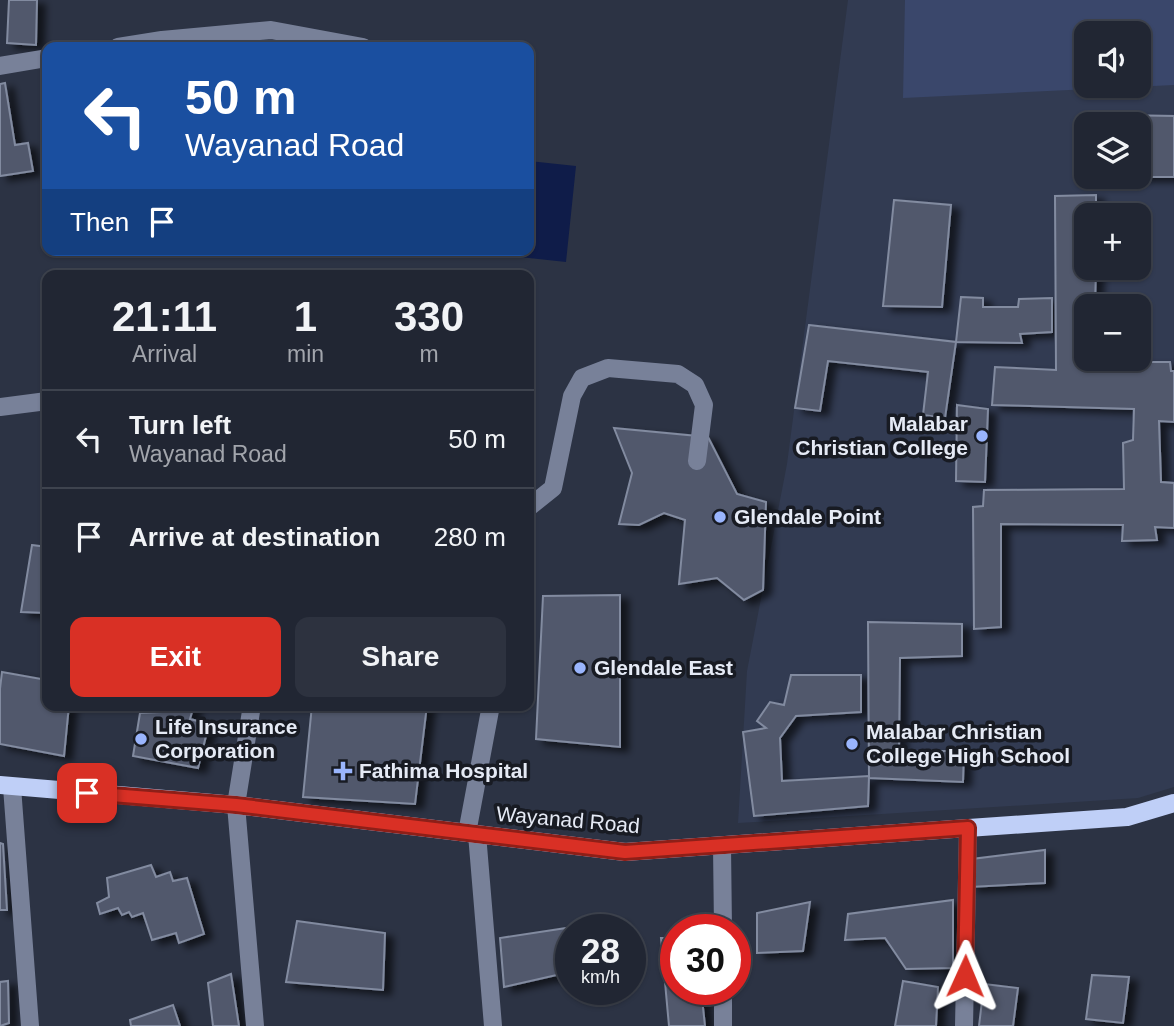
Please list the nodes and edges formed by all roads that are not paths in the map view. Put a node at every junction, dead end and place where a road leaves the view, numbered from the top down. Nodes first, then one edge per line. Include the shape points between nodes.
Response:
1 (149, 42) edge
2 (336, 42) edge
3 (42, 59) edge
4 (0, 66) edge
5 (42, 402) edge
6 (0, 407) edge
7 (697, 461) dead end
8 (534, 503) edge
9 (251, 711) edge
10 (490, 711) edge
11 (6, 786) edge
12 (1174, 803) edge
13 (236, 805) junction
14 (968, 828) junction
15 (472, 834) junction
16 (722, 846) junction
17 (723, 914) edge
18 (723, 1005) edge
19 (30, 1026) edge
20 (255, 1026) edge
21 (493, 1026) edge
22 (723, 1026) edge
23 (964, 1026) edge

1 - 2 street via 271,30
3 - 4 street
5 - 6 street
7 - 8 street via 704,405 695,386 678,374 608,368 582,378 572,396 553,488
9 - 13 street
10 - 15 street
11 - 13 main road, Wayanad Road
11 - 19 street
12 - 14 main road, Wayanad Road via 1126,817
13 - 15 main road, Wayanad Road
13 - 20 street
14 - 16 main road, Wayanad Road
14 - 23 street
15 - 16 main road, Wayanad Road via 625,852
15 - 21 street
16 - 17 street
18 - 22 street

